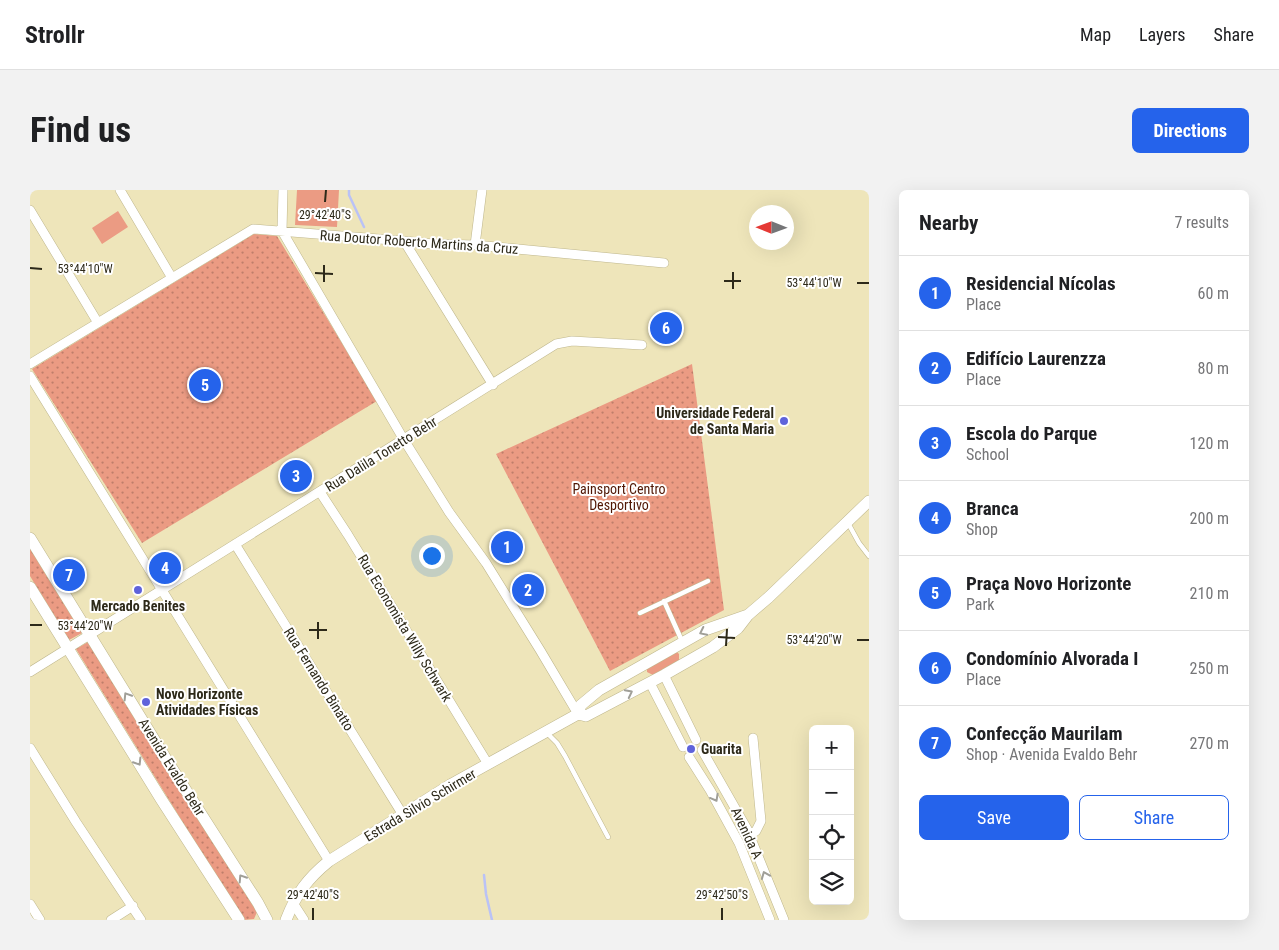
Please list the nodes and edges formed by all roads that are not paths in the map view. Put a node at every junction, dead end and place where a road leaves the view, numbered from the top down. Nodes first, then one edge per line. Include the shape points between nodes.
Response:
1 (120, 190) edge
2 (283, 190) edge
3 (482, 190) edge
4 (30, 210) edge
5 (282, 231) junction
6 (404, 240) junction
7 (475, 245) junction
8 (664, 263) dead end
9 (172, 278) junction
10 (98, 323) junction
11 (642, 345) dead end
12 (30, 364) edge
13 (30, 376) edge
14 (493, 384) junction
15 (404, 440) junction
16 (320, 492) junction
17 (869, 501) edge
18 (848, 522) junction
19 (30, 538) edge
20 (235, 544) junction
21 (869, 556) edge
22 (708, 581) dead end
23 (30, 587) edge
24 (162, 589) junction
25 (664, 601) junction
26 (640, 613) dead end
27 (748, 615) junction
28 (90, 635) junction
29 (683, 642) junction
30 (68, 648) junction
31 (690, 659) junction
32 (641, 666) junction
33 (30, 672) edge
34 (664, 676) junction
35 (650, 683) junction
36 (578, 714) junction
37 (686, 721) junction
38 (673, 728) junction
39 (546, 732) junction
40 (753, 738) dead end
41 (696, 740) dead end
42 (683, 747) dead end
43 (30, 748) edge
44 (702, 750) dead end
45 (689, 757) dead end
46 (708, 760) junction
47 (488, 764) junction
48 (696, 767) junction
49 (403, 815) junction
50 (749, 835) junction
51 (608, 837) dead end
52 (329, 861) junction
53 (293, 903) junction
54 (30, 904) edge
55 (133, 906) junction
56 (265, 919) edge
57 (40, 920) edge
58 (110, 920) edge
59 (141, 920) edge
60 (238, 920) edge
61 (286, 920) edge
62 (304, 920) edge
63 (770, 920) edge
64 (784, 920) edge

1 - 9 street
2 - 5 street
3 - 7 street
4 - 10 street
5 - 6 street, Rua Doutor Roberto Martins da Cruz
5 - 9 street, Rua Doutor Roberto Martins da Cruz via 253,229
5 - 15 street
6 - 7 street, Rua Doutor Roberto Martins da Cruz
6 - 14 street
7 - 8 street, Rua Doutor Roberto Martins da Cruz
9 - 10 street, Rua Doutor Roberto Martins da Cruz
10 - 12 street, Rua Doutor Roberto Martins da Cruz
11 - 14 street, Rua Dalila Tonetto Behr via 563,342
13 - 24 street
14 - 15 street, Rua Dalila Tonetto Behr
15 - 16 street, Rua Dalila Tonetto Behr
15 - 36 street via 521,618
16 - 20 street, Rua Dalila Tonetto Behr
16 - 47 street, Rua Economista Willy Schwark
17 - 18 street, Estrada Silvio Schirmer
18 - 21 lane
18 - 27 street, Estrada Silvio Schirmer
19 - 28 street, Avenida Evaldo Behr
20 - 24 street, Rua Dalila Tonetto Behr
20 - 49 street, Rua Fernando Binatto
22 - 25 lane
23 - 30 street, Avenida Evaldo Behr
24 - 28 street, Rua Dalila Tonetto Behr
24 - 52 street
25 - 26 lane
25 - 29 lane
27 -> 29 street, Estrada Silvio Schirmer via 704,630
27 - 31 street, Estrada Silvio Schirmer via 738,628 713,647
28 - 30 street, Rua Dalila Tonetto Behr
56 -> 28 street, Avenida Evaldo Behr
29 - 31 street
29 - 32 street, Estrada Silvio Schirmer
30 - 33 street, Rua Dalila Tonetto Behr
30 -> 60 street, Avenida Evaldo Behr
31 - 34 street, Estrada Silvio Schirmer
32 - 35 street
32 - 36 street, Estrada Silvio Schirmer via 600,690 581,705
34 - 35 street, Estrada Silvio Schirmer
34 - 37 street
36 -> 35 street, Estrada Silvio Schirmer via 586,716
35 - 38 street
36 - 39 street, Estrada Silvio Schirmer
37 - 38 street
37 - 41 street
38 - 42 street
39 - 47 street, Estrada Silvio Schirmer
39 - 51 lane via 565,756
40 - 50 street via 761,821 756,831
43 - 55 street
44 - 46 street, Avenida A
45 - 48 street, Avenida A
46 - 48 street
46 - 50 street, Avenida A
47 - 49 street, Estrada Silvio Schirmer
48 -> 63 street, Avenida A via 739,843
49 - 52 street, Estrada Silvio Schirmer
64 -> 50 street, Avenida A
52 - 53 street, Estrada Silvio Schirmer via 313,874
53 - 61 street, Estrada Silvio Schirmer
53 - 62 street
54 - 57 street
55 - 58 street
55 - 59 street

